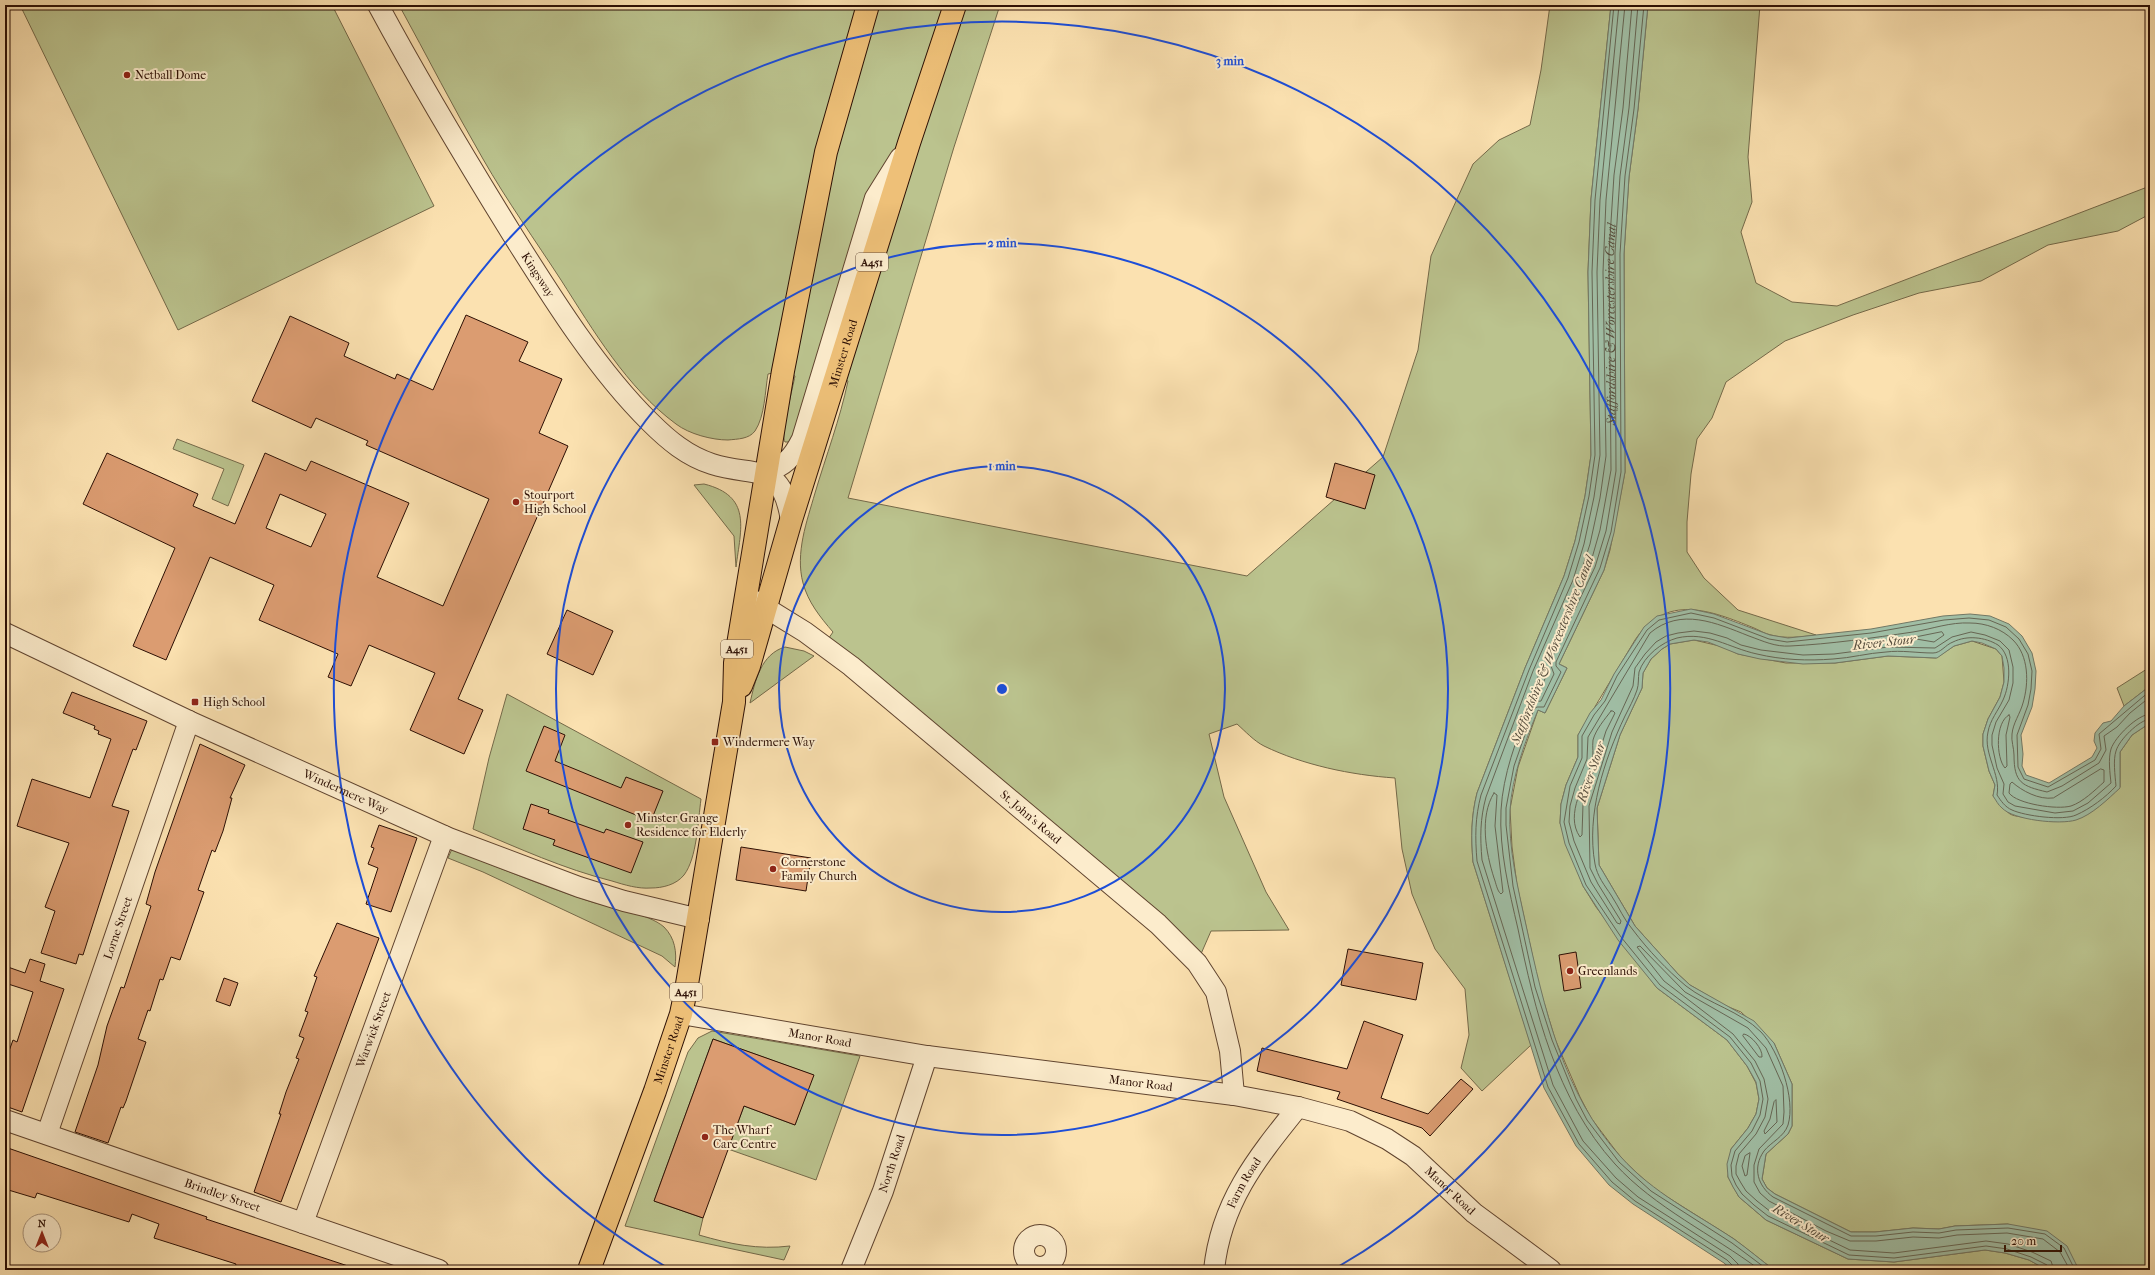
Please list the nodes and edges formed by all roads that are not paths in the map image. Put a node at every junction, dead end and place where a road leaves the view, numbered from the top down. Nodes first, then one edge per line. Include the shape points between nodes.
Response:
1 (378, 5) edge
2 (868, 5) edge
3 (955, 5) edge
4 (909, 143) junction
5 (765, 473) junction
6 (791, 520) junction
7 (747, 597) junction
8 (767, 608) junction
9 (5, 633) edge
10 (734, 702) junction
11 (189, 721) junction
12 (444, 836) junction
13 (699, 919) junction
14 (681, 1014) junction
15 (928, 1056) junction
16 (1234, 1095) junction
17 (1298, 1107) junction
18 (5, 1120) edge
19 (46, 1134) junction
20 (303, 1223) junction
21 (439, 1270) edge
22 (589, 1270) edge
23 (851, 1270) edge
24 (1214, 1270) edge
25 (1551, 1270) edge

1 - 5 street, Kingsway via 479,182 548,292 608,374 637,409 682,450 712,464
2 - 5 main road, Minster Road / A451 via 826,152
3 - 4 main road, Minster Road / A451
4 - 5 street via 876,198 802,439 792,457 783,466
4 - 6 main road, Minster Road / A451
5 - 6 street via 776,481 783,493 789,505
5 - 7 main road, Minster Road / A451
6 - 8 main road, Minster Road / A451
7 - 8 street, St. John's Road
7 - 10 main road, Minster Road / A451 via 735,663
8 - 10 main road, Minster Road / A451 via 749,666
8 - 16 street, St. John's Road via 805,632 856,671 1158,924 1197,963 1216,992 1230,1051
9 - 11 street, Windermere Way
10 - 13 main road, Minster Road / A451
11 - 12 street, Windermere Way
11 - 19 street, Lorne Street
12 - 13 street, Windermere Way via 579,887
12 - 20 street, Warwick Street
13 - 14 main road, Minster Road / A451
14 - 15 street, Manor Road
14 - 22 main road, Minster Road / A451
15 - 16 street, Manor Road
15 - 23 street, North Road via 883,1191
16 - 17 street, Manor Road
17 - 24 street, Farm Road via 1258,1158 1229,1208 1216,1247
17 - 25 street, Manor Road via 1350,1121 1387,1139 1413,1156 1474,1213
18 - 19 street, Brindley Street
19 - 20 street, Brindley Street
20 - 21 street, Brindley Street

